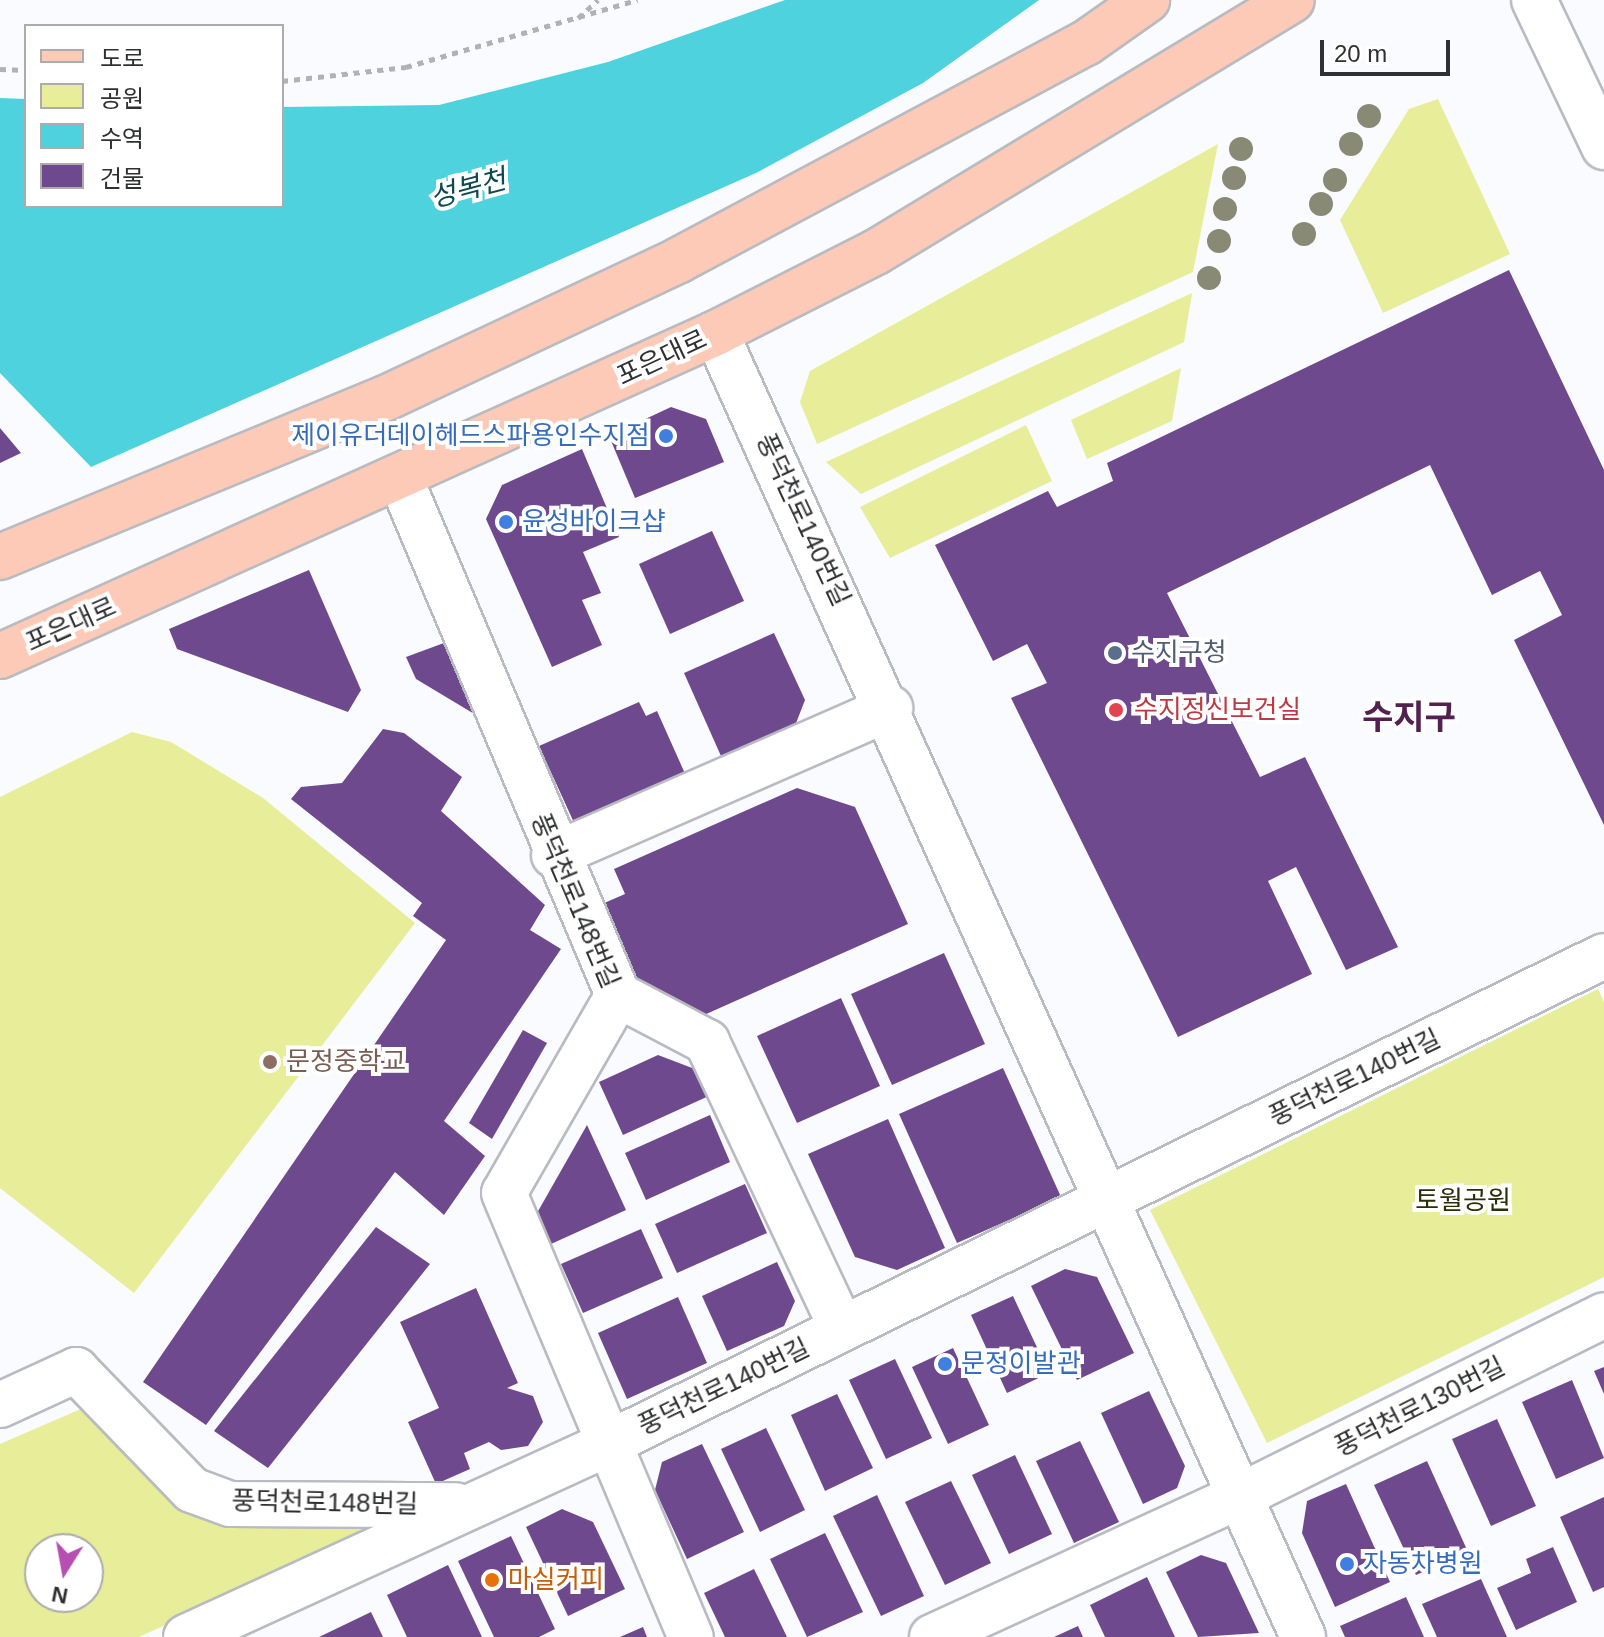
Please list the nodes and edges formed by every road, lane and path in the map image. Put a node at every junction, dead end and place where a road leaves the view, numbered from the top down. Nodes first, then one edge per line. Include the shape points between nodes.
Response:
1 (598, 0) edge
2 (637, 0) edge
3 (1147, 0) edge
4 (1292, 0) edge
5 (1534, 0) edge
6 (577, 19) junction
7 (0, 69) edge
8 (24, 70) edge
9 (284, 81) edge
10 (1604, 147) edge
11 (716, 333) junction
12 (400, 478) junction
13 (0, 557) edge
14 (0, 656) edge
15 (890, 708) junction
16 (554, 855) junction
17 (1604, 956) edge
18 (618, 995) junction
19 (1105, 1200) junction
20 (1604, 1315) edge
21 (842, 1329) junction
22 (0, 1405) edge
23 (605, 1445) junction
24 (1236, 1498) junction
25 (472, 1505) junction
26 (186, 1637) edge
27 (691, 1637) edge
28 (932, 1637) edge
29 (1303, 1637) edge

1 - 6 path
2 - 6 path
3 - 13 main road via 1086,43 679,260 386,398
4 - 11 main road, 포은대로 via 876,252
5 - 10 street
6 - 9 path via 406,67
7 - 8 path
11 - 12 main road, 포은대로
11 - 15 street, 풍덕천로140번길
12 - 14 main road, 포은대로
12 - 16 street, 풍덕천로148번길
15 - 16 street
15 - 19 street, 풍덕천로140번길
16 - 18 street, 풍덕천로148번길
17 - 19 street, 풍덕천로140번길
18 - 21 street, 풍덕천로140번길 via 707,1042
18 - 23 street, 풍덕천로148번길 via 504,1193
19 - 21 street, 풍덕천로140번길
19 - 24 street, 풍덕천로140번길
20 - 24 street, 풍덕천로130번길
21 - 23 street, 풍덕천로140번길
22 - 25 street, 풍덕천로148번길 via 76,1370 154,1458 192,1490 230,1504
23 - 25 street, 풍덕천로148번길
23 - 27 street, 풍덕천로148번길
24 - 28 street
24 - 29 street, 풍덕천로140번길
25 - 26 street, 풍덕천로148번길

